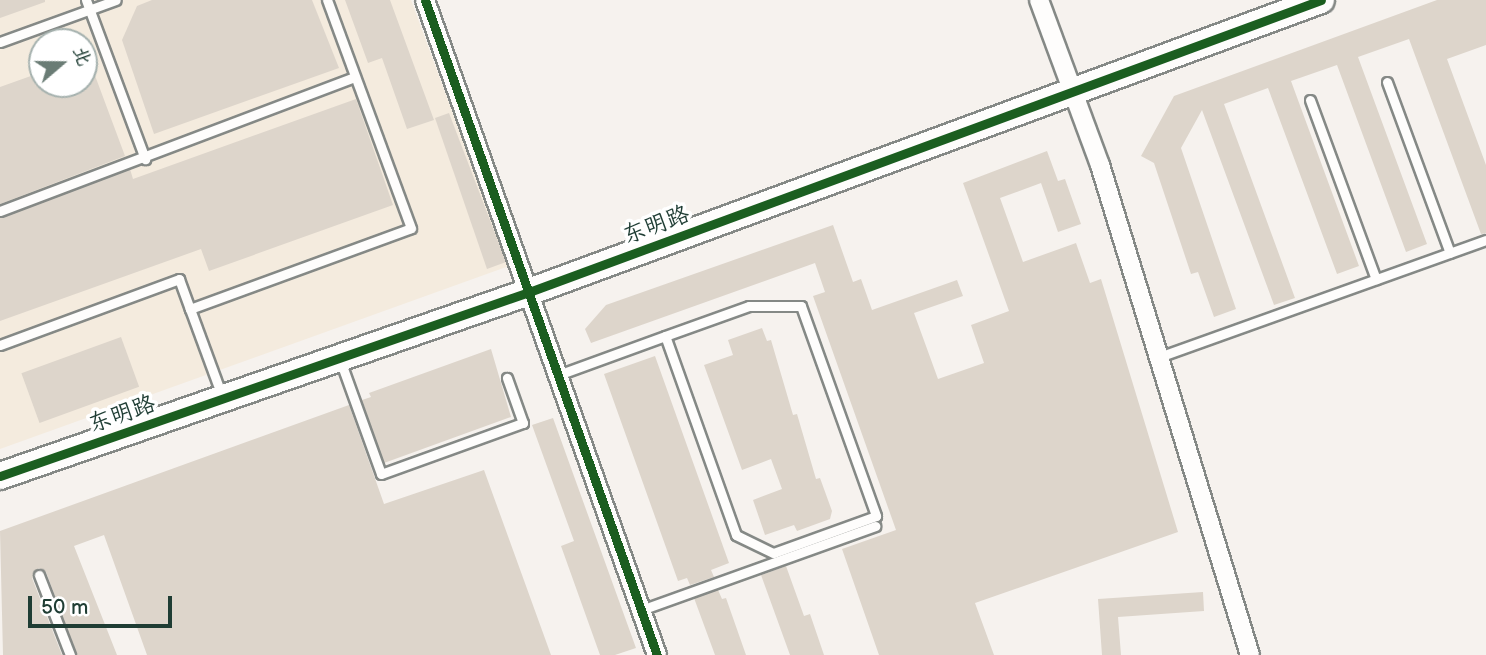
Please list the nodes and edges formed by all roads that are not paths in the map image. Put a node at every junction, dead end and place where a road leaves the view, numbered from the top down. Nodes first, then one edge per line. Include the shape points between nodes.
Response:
1 (116, 0) edge
2 (327, 0) edge
3 (425, 0) edge
4 (1039, 0) edge
5 (1321, 0) edge
6 (87, 5) edge
7 (0, 42) edge
8 (355, 77) junction
9 (1387, 82) dead end
10 (1073, 92) junction
11 (1310, 100) dead end
12 (145, 159) junction
13 (0, 211) edge
14 (1486, 240) edge
15 (1450, 253) junction
16 (1376, 279) junction
17 (529, 292) junction
18 (190, 309) junction
19 (665, 336) junction
20 (0, 345) edge
21 (1159, 357) junction
22 (340, 358) junction
23 (558, 374) junction
24 (507, 378) dead end
25 (223, 400) junction
26 (0, 476) edge
27 (875, 526) dead end
28 (39, 575) dead end
29 (641, 610) junction
30 (70, 655) edge
31 (657, 655) edge
32 (1250, 655) edge

1 - 6 lane
2 - 8 lane
3 - 17 street
4 - 10 street
5 - 10 street, 东明路
6 - 7 lane
6 - 12 lane
8 - 12 lane via 186,137
8 - 18 lane via 411,228
9 - 15 lane
10 - 17 street, 东明路
10 - 21 street
11 - 16 lane
12 - 13 lane
14 - 15 lane
15 - 16 lane
16 - 21 lane
17 - 22 street, 东明路
17 - 23 street
18 - 20 lane via 180,279
18 - 25 lane
19 - 19 lane via 749,306 801,306 876,516 773,553 736,535
19 - 23 lane
21 - 32 street
22 - 24 lane via 381,474 523,423
22 - 25 street, 东明路
23 - 29 street
25 - 26 street, 东明路
27 - 29 lane
28 - 30 lane
29 - 31 street

